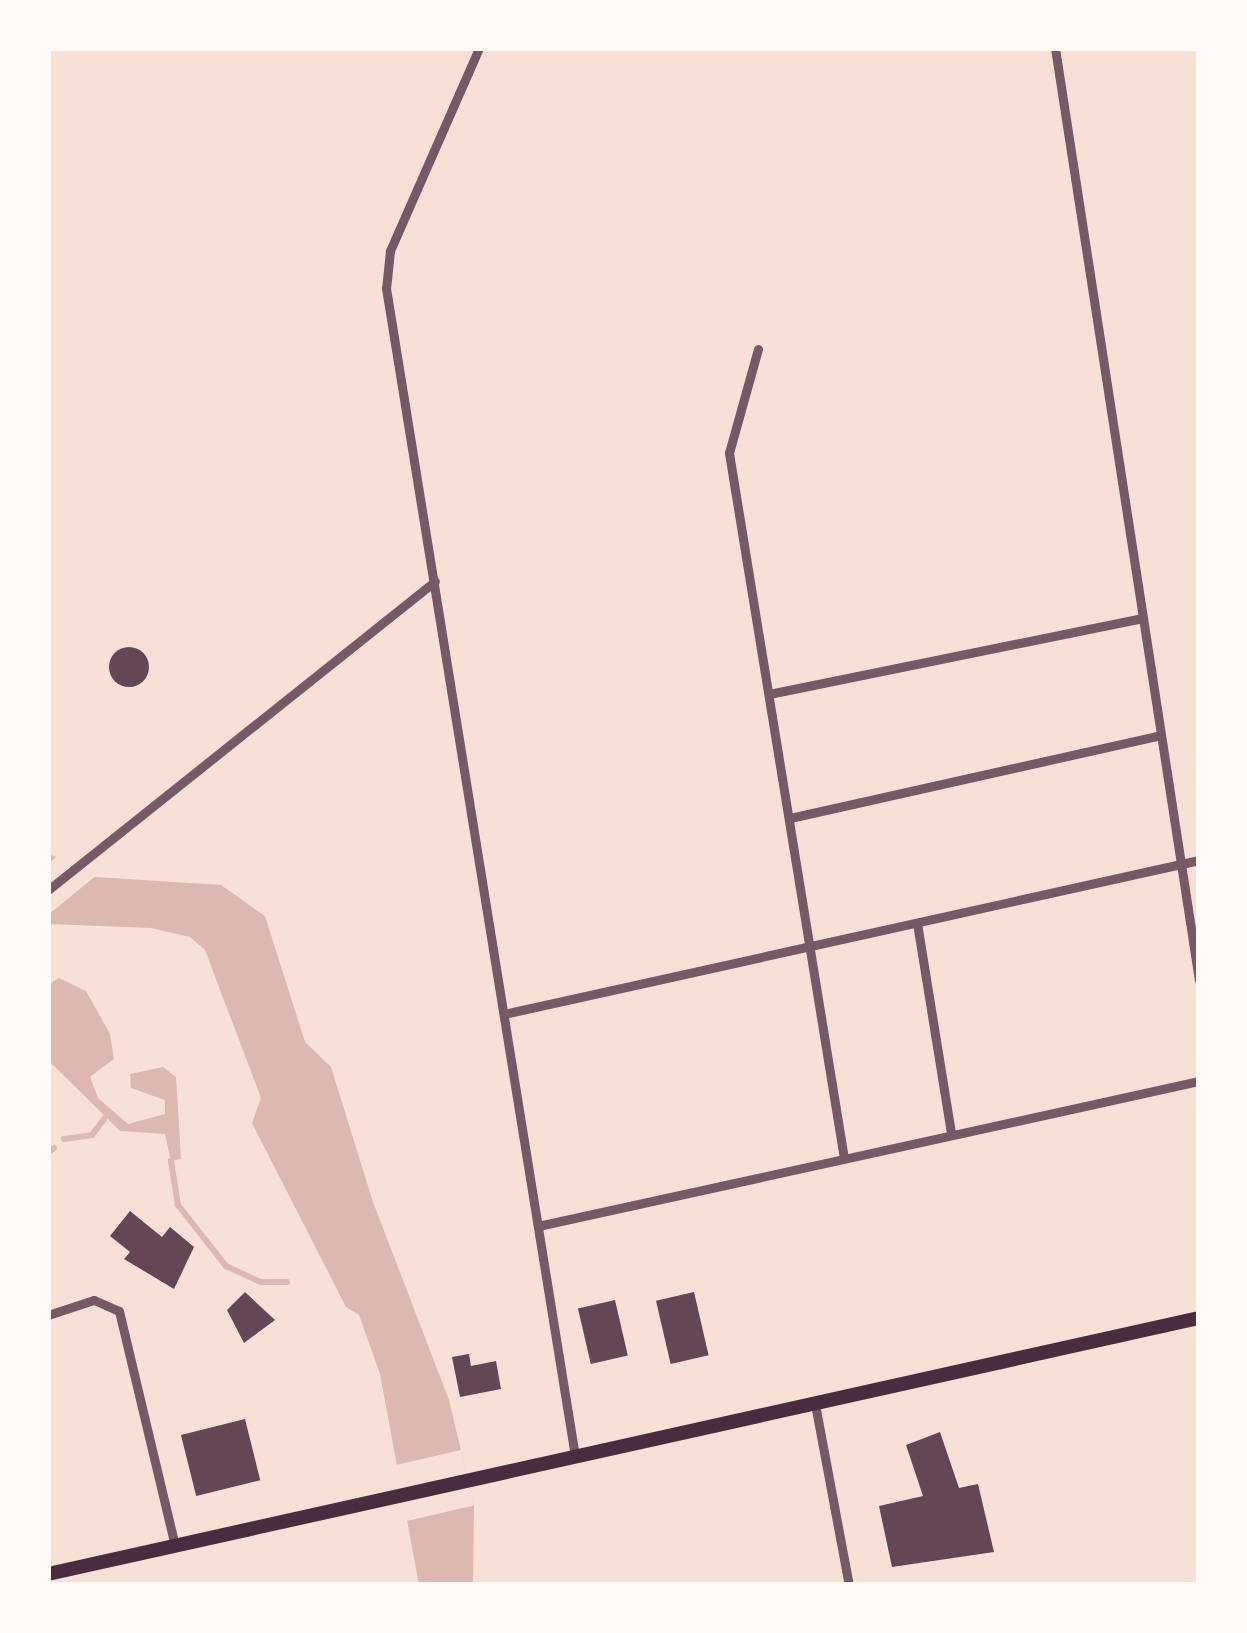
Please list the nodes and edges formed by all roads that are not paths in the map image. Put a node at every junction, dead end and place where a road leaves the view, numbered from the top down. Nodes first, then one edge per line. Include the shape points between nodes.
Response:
1 (479, 48) edge
2 (1055, 48) edge
3 (758, 349) dead end
4 (435, 581) junction
5 (1141, 618) junction
6 (769, 694) junction
7 (1161, 735) junction
8 (790, 818) junction
9 (1199, 860) edge
10 (1181, 864) junction
11 (48, 890) edge
12 (917, 923) junction
13 (811, 946) junction
14 (1199, 980) edge
15 (504, 1015) junction
16 (1199, 1081) edge
17 (951, 1134) junction
18 (844, 1158) junction
19 (538, 1226) junction
20 (48, 1315) edge
21 (1199, 1318) edge
22 (815, 1404) junction
23 (575, 1456) junction
24 (175, 1546) junction
25 (48, 1574) edge
26 (849, 1585) edge

1 - 4 street via 391,251 386,288
2 - 5 street
3 - 6 street via 729,453
4 - 11 street
4 - 15 street
5 - 6 street
5 - 7 street
6 - 8 street
7 - 8 street
7 - 10 street
8 - 13 street
9 - 10 street
10 - 12 street
10 - 14 street
12 - 13 street
12 - 17 street
13 - 15 street
13 - 18 street
15 - 19 street
16 - 17 street
17 - 18 street
18 - 19 street
19 - 23 street
20 - 24 street via 102,1300 124,1321
21 - 22 main road
22 - 23 main road
22 - 26 street
23 - 24 main road
24 - 25 main road

